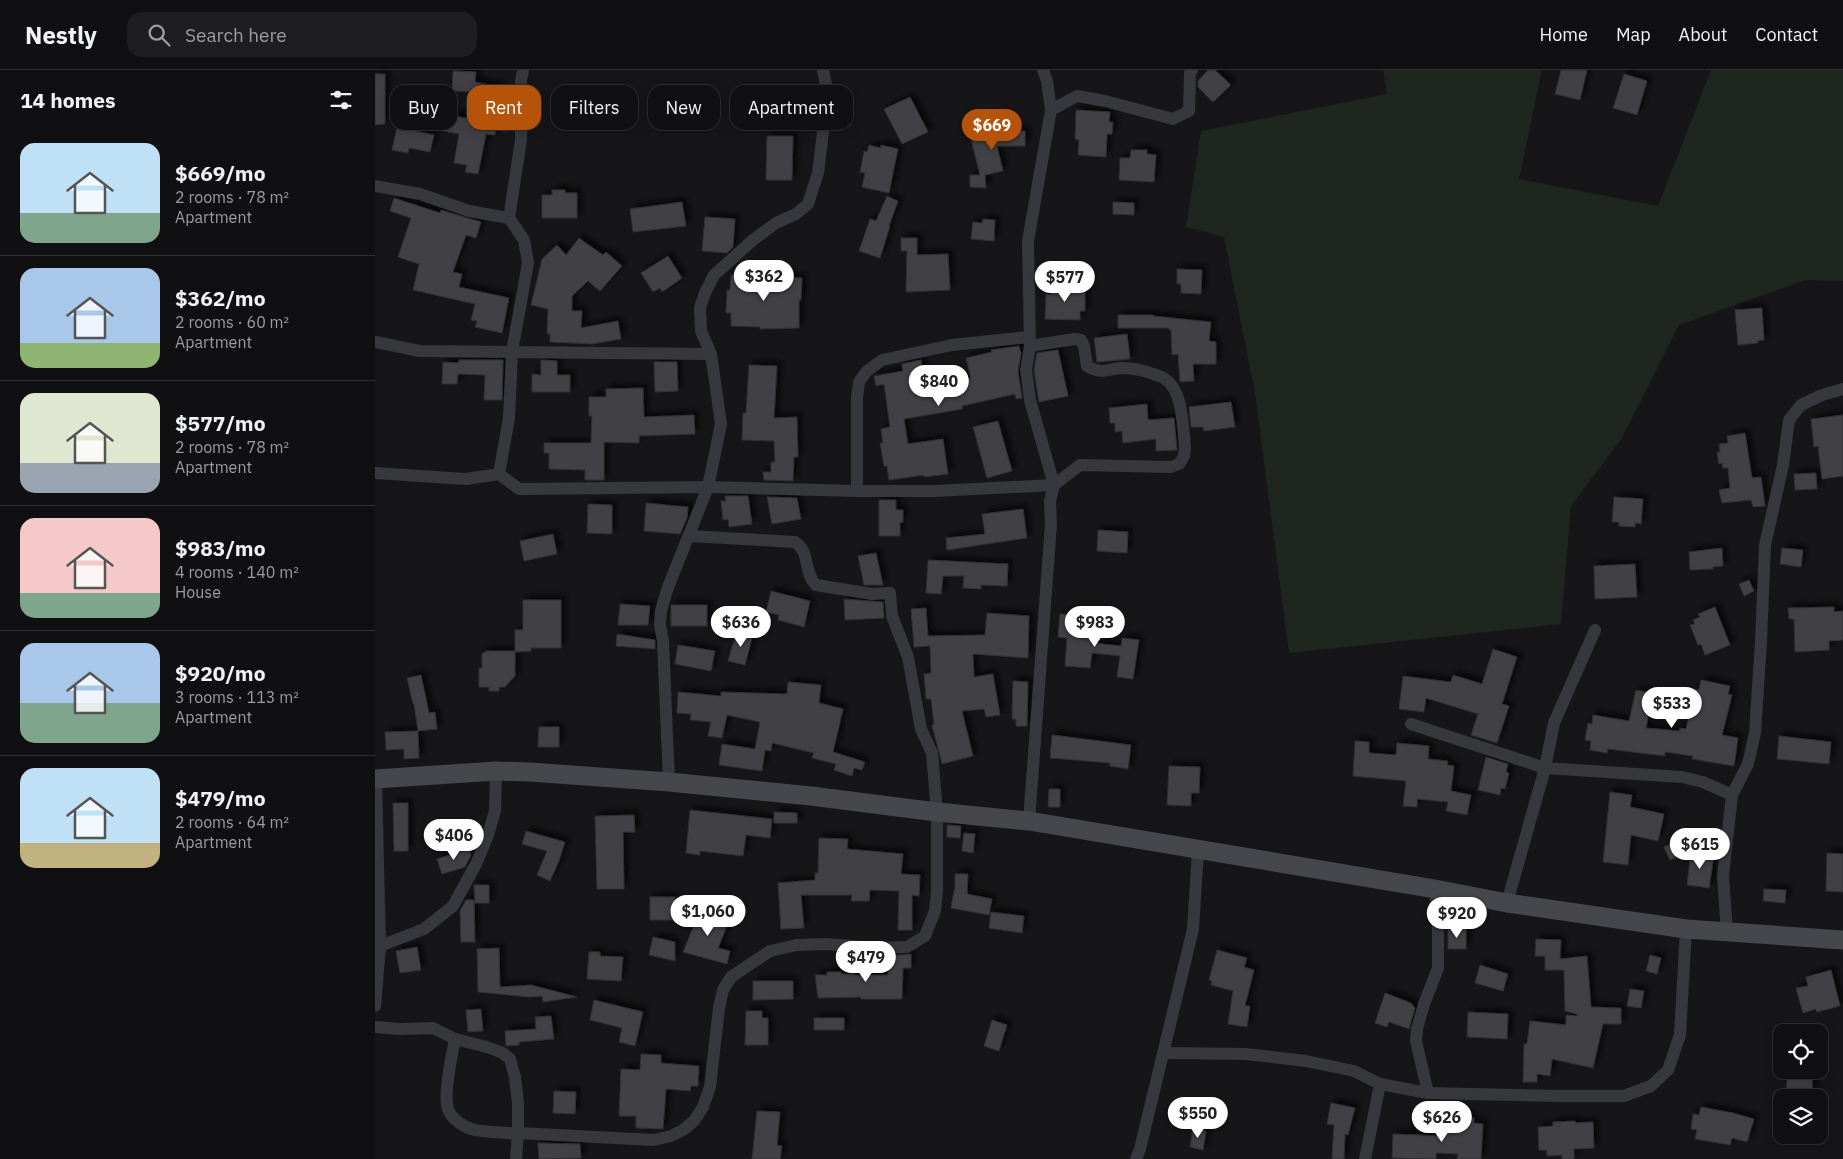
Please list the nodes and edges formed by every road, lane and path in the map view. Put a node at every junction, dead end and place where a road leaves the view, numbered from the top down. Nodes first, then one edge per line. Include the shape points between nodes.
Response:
1 (523, 70) edge
2 (823, 70) edge
3 (1043, 70) edge
4 (1192, 70) edge
5 (1051, 110) junction
6 (375, 186) edge
7 (509, 218) junction
8 (1030, 341) junction
9 (375, 342) edge
10 (512, 352) junction
11 (711, 354) junction
12 (1843, 390) edge
13 (375, 473) edge
14 (499, 474) junction
15 (1054, 485) junction
16 (708, 487) junction
17 (857, 492) junction
18 (690, 536) junction
19 (1595, 630) dead end
20 (1411, 724) dead end
21 (1545, 768) junction
22 (496, 771) junction
23 (376, 779) edge
24 (669, 782) junction
25 (1732, 795) junction
26 (937, 812) junction
27 (1029, 820) junction
28 (1198, 850) junction
29 (1435, 889) junction
30 (1507, 903) junction
31 (1686, 929) junction
32 (1727, 932) junction
33 (1843, 940) edge
34 (380, 946) junction
35 (375, 1006) edge
36 (375, 1027) edge
37 (455, 1039) junction
38 (1163, 1052) junction
39 (1380, 1084) junction
40 (1428, 1093) junction
41 (518, 1133) junction
42 (516, 1159) edge
43 (1135, 1159) edge
44 (1365, 1159) edge

1 - 7 street via 521,140
2 - 11 street via 827,99 818,173 808,204 753,240 714,275 700,308 701,331
3 - 5 street
4 - 5 street via 1189,111 1173,119 1105,100 1077,96
5 - 8 street via 1028,241
6 - 7 street via 420,194 469,211
7 - 10 street via 524,240 529,263
8 - 15 street via 1026,370 1030,400
8 - 15 street via 1081,340 1087,366 1105,372 1121,368 1143,370 1166,379 1179,400 1185,448 1179,464 1157,468 1080,465
8 - 17 street via 951,345 882,360 867,371 859,382 857,398
9 - 10 street via 420,351
10 - 11 street
10 - 14 street via 509,418
11 - 16 street via 721,424
12 - 25 street via 1801,405 1789,420 1783,465 1765,545 1755,733 1748,764
13 - 14 street via 466,479
14 - 16 street via 519,489
15 - 17 street
15 - 27 street via 1050,501 1051,524
16 - 17 street
16 - 18 street
18 - 24 street via 661,611
18 - 26 street via 795,542 803,549 809,575 816,584 872,594 890,593 892,616 908,657 921,729 932,753
19 - 21 street via 1553,723
20 - 21 street
21 - 25 street via 1682,777
21 - 30 street
22 - 23 street
22 - 24 street
22 - 34 street via 495,810 488,835 453,906 423,929
23 - 34 street
24 - 26 street
25 - 32 street via 1723,876
26 - 27 street
26 - 41 street via 935,911 925,936 907,947 797,945 770,952 731,976 723,990 719,1008 710,1087 703,1107 683,1130 655,1140
27 - 28 street
28 - 29 street
28 - 38 street via 1193,929
29 - 30 street
29 - 40 street via 1438,968 1423,1004 1416,1041
30 - 31 street
31 - 32 street
31 - 40 street via 1680,1036 1667,1070 1651,1086 1624,1096
32 - 33 street
34 - 35 street
36 - 37 street via 433,1028
37 - 41 street via 487,1047 510,1059 515,1077
37 - 41 street via 446,1095 451,1114 463,1126 472,1129
38 - 39 street via 1246,1054 1306,1061 1354,1071
38 - 43 street
39 - 40 street
39 - 44 street
41 - 42 street

